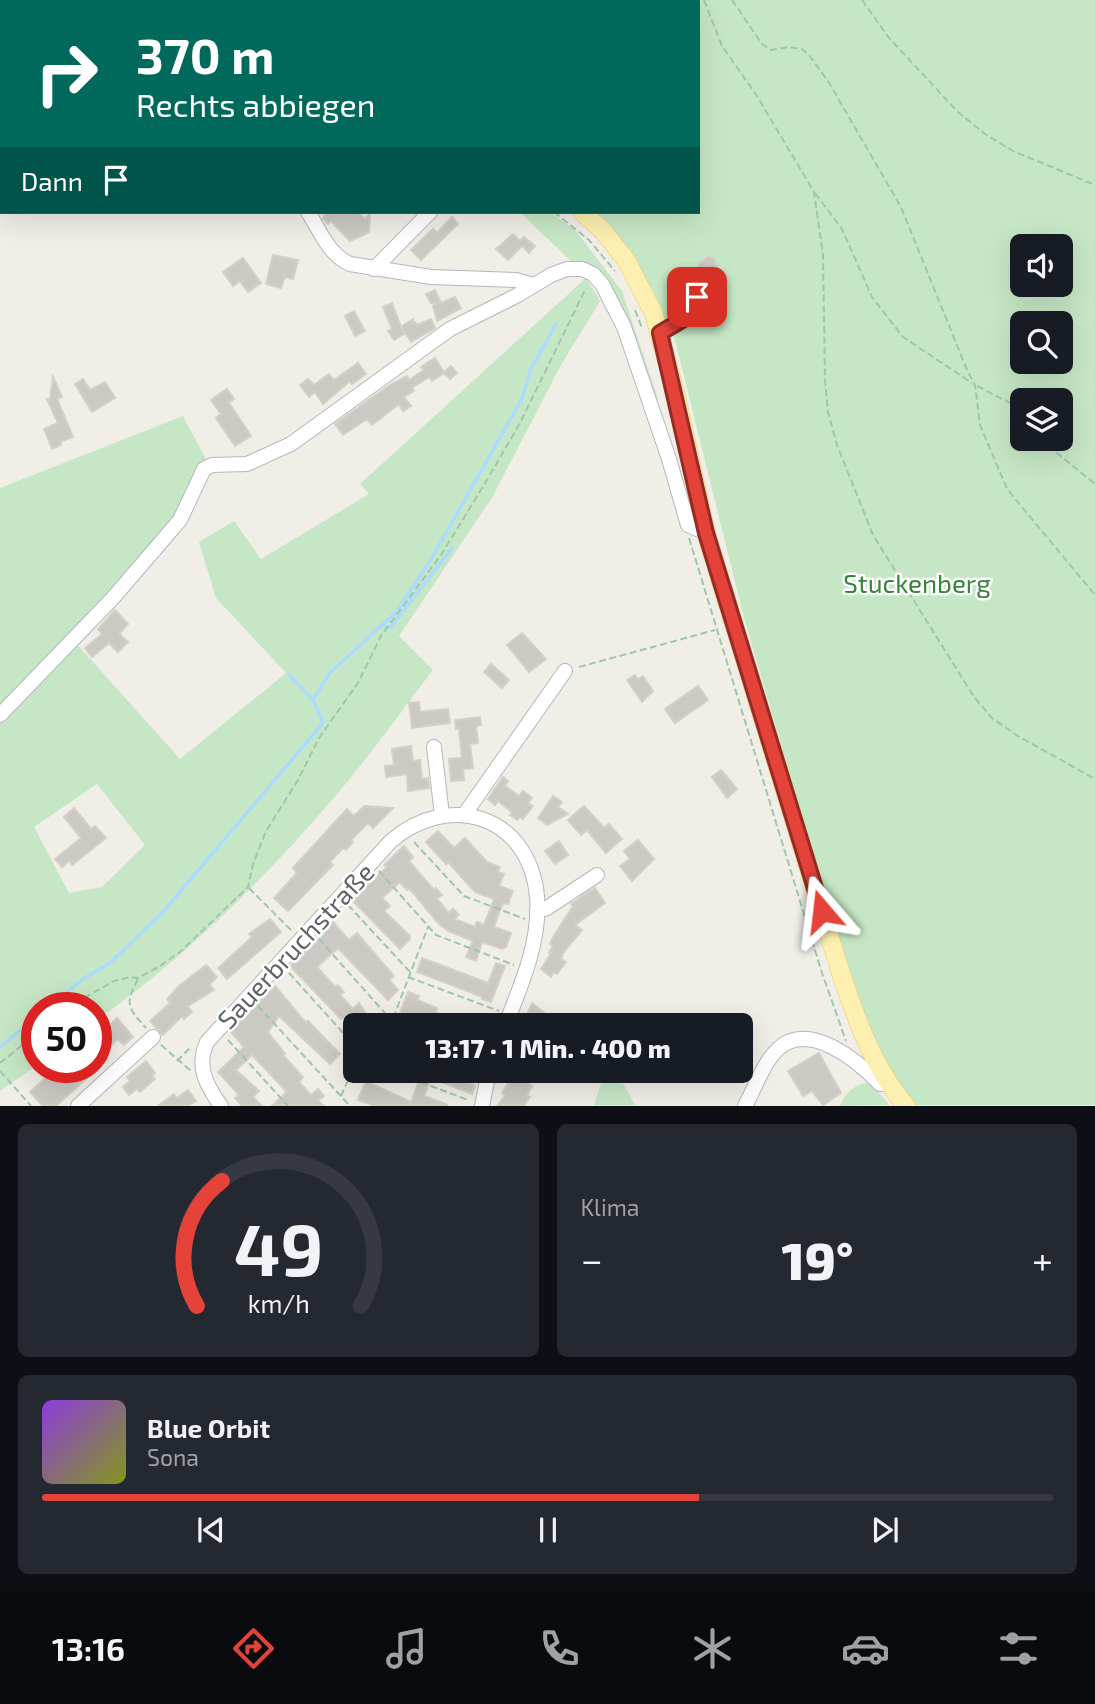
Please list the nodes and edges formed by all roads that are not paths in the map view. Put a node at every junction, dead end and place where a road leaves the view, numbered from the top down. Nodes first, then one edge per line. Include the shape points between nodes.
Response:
1 (310, 214) edge
2 (428, 214) edge
3 (584, 214) edge
4 (374, 269) junction
5 (696, 282) dead end
6 (533, 285) junction
7 (660, 333) junction
8 (706, 533) junction
9 (565, 671) road end
10 (0, 715) edge
11 (434, 747) dead end
12 (442, 815) junction
13 (464, 815) junction
14 (597, 875) dead end
15 (536, 917) junction
16 (510, 1013) edge
17 (153, 1037) road end
18 (487, 1083) edge
19 (890, 1084) junction
20 (78, 1105) edge
21 (221, 1105) edge
22 (482, 1105) edge
23 (745, 1105) edge
24 (906, 1105) edge

1 - 4 street via 340,260
2 - 4 street
3 - 7 main road via 604,232 638,278
4 - 6 street
5 - 7 street via 694,308
6 - 8 street via 567,270 582,269 593,274 611,298 688,525
6 - 10 street via 450,329 291,444 247,464 204,469 180,520 112,599
7 - 8 main road
8 - 19 main road via 853,1012
9 - 13 street
11 - 12 street
12 - 13 street, Sauerbruchstraße
12 - 21 street, Sauerbruchstraße via 403,830 218,1028 202,1053 201,1068
13 - 15 street, Sauerbruchstraße via 499,827 522,851 532,873
14 - 15 street
15 - 16 street, Sauerbruchstraße via 526,969
17 - 20 street
18 - 22 street
19 - 23 street via 880,1084 850,1055 797,1038 775,1052
19 - 24 main road

